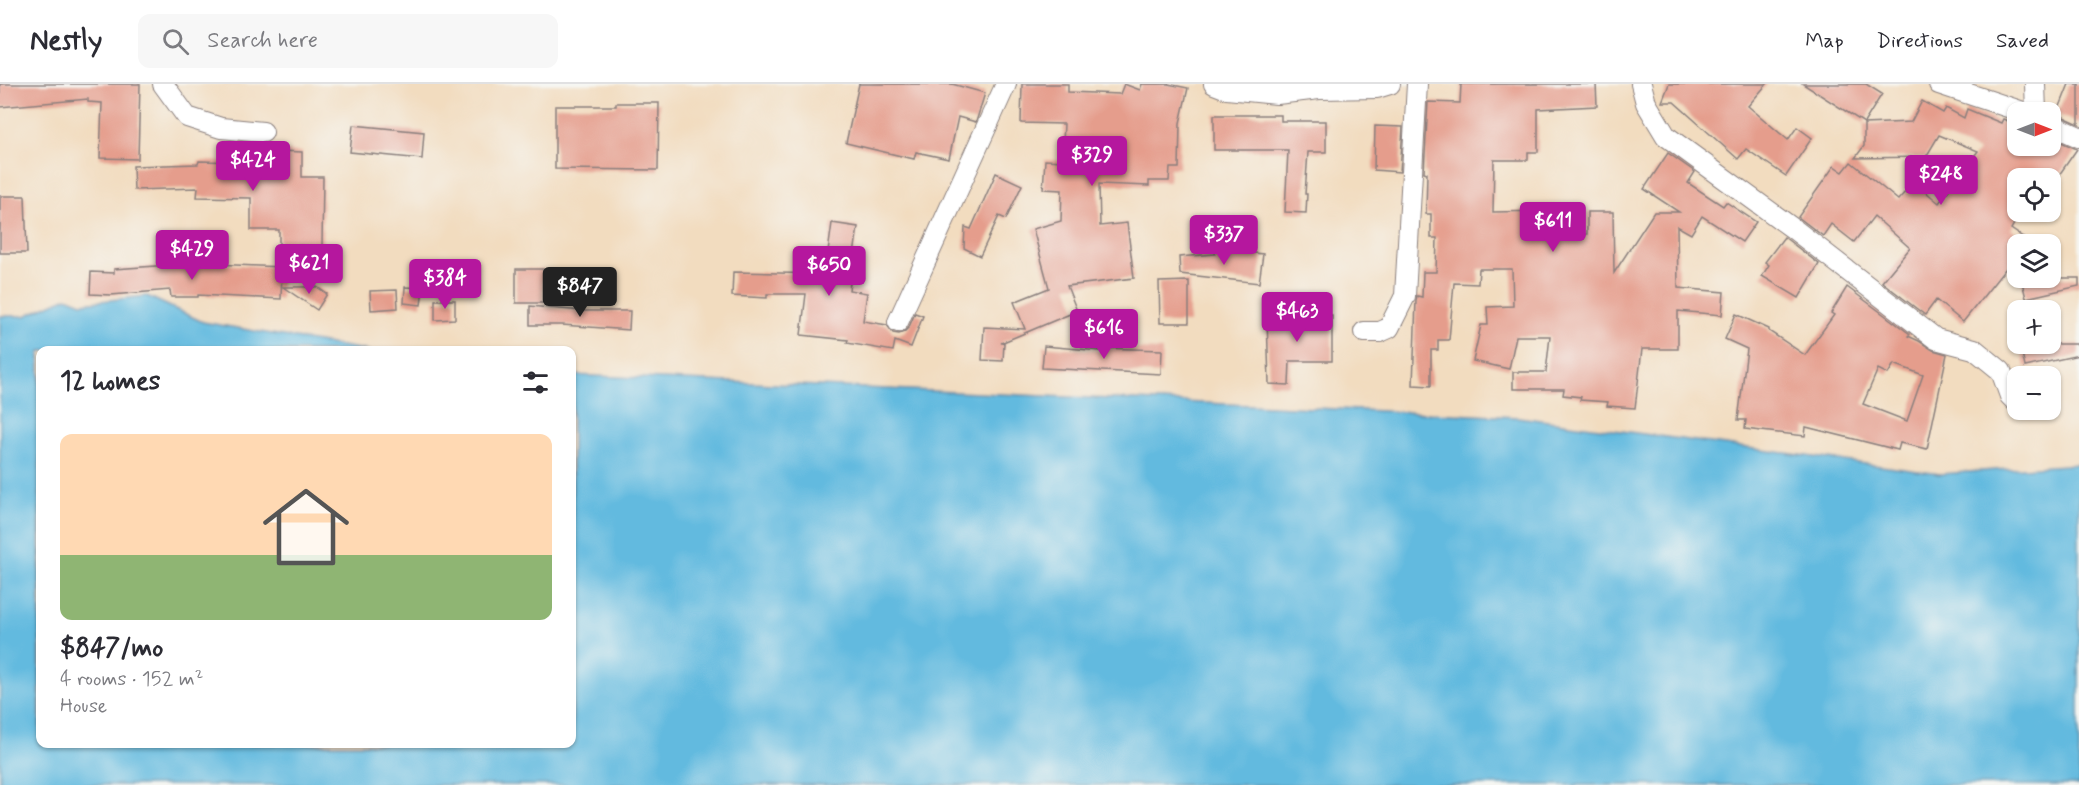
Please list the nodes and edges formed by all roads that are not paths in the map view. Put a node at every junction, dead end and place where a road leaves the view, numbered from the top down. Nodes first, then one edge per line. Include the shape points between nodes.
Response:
1 (163, 84) edge
2 (1006, 84) edge
3 (1214, 84) edge
4 (1390, 84) edge
5 (1417, 84) edge
6 (1641, 84) edge
7 (1939, 84) edge
8 (2035, 84) edge
9 (2036, 102) edge
10 (2007, 106) edge
11 (2061, 128) edge
12 (263, 132) dead end
13 (2079, 137) edge
14 (898, 322) dead end
15 (1364, 332) dead end
16 (2007, 388) edge

1 - 12 street via 187,117 221,128
2 - 14 street
3 - 4 street via 1277,94
5 - 15 street via 1404,296 1389,328
6 - 16 street via 1646,103 1666,136 1936,339 1974,349 2001,371
7 - 10 street
8 - 9 street
11 - 13 street

